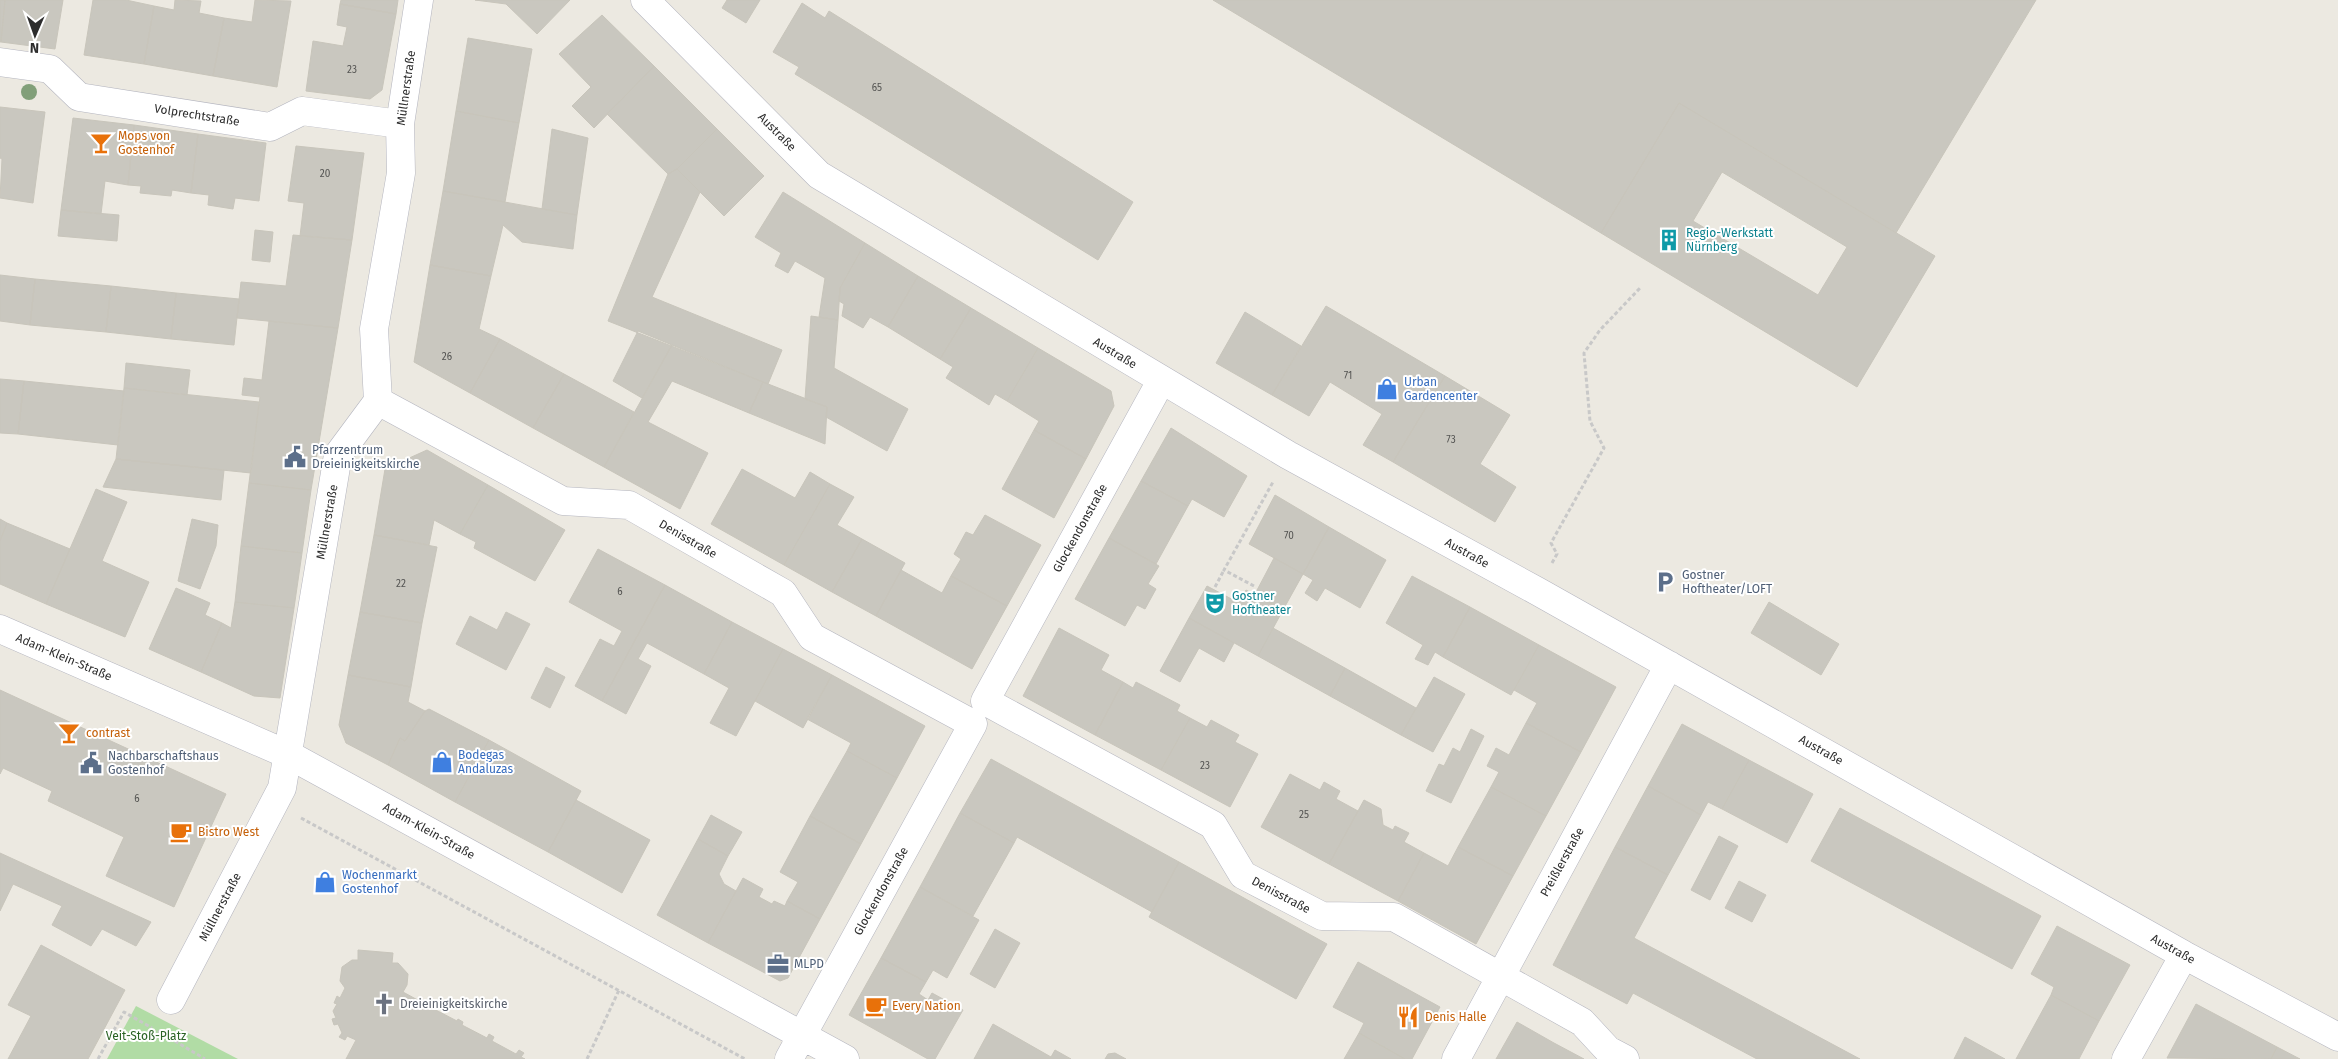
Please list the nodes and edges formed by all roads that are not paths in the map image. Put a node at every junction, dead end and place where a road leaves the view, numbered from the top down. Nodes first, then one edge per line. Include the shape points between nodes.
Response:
1 (420, 0) edge
2 (645, 0) edge
3 (0, 62) edge
4 (400, 124) junction
5 (1161, 381) junction
6 (378, 401) junction
7 (0, 629) edge
8 (1669, 665) junction
9 (979, 712) junction
10 (289, 755) junction
11 (2184, 955) junction
12 (1500, 976) junction
13 (171, 1000) dead end
14 (802, 1035) junction
15 (2338, 1038) edge
16 (789, 1059) edge
17 (845, 1059) edge
18 (1456, 1059) edge
19 (1625, 1059) edge
20 (2126, 1059) edge

1 - 4 street, Müllnerstraße
2 - 5 street, Austraße via 819,175
3 - 4 street, Volprechtstraße via 50,69 79,97 270,126 302,111
4 - 6 street, Müllnerstraße via 401,173 374,329
5 - 8 street, Austraße via 1288,455
5 - 9 street, Glockendonstraße
6 - 9 street, Denisstraße via 563,501 629,505 783,593 812,638
6 - 10 street, Müllnerstraße via 338,455
7 - 10 street, Adam-Klein-Straße
8 - 11 street, Austraße
8 - 12 street, Preißlerstraße
9 - 12 street, Denisstraße via 1213,825 1243,875 1322,916 1394,917
9 - 14 street, Glockendonstraße
10 - 13 street, Müllnerstraße via 282,788
10 - 14 street, Adam-Klein-Straße
11 - 15 street, Austraße
11 - 20 street
12 - 18 street, Preißlerstraße
12 - 19 street, Denisstraße via 1582,1022 1608,1050
14 - 16 street, Glockendonstraße
14 - 17 street, Adam-Klein-Straße

